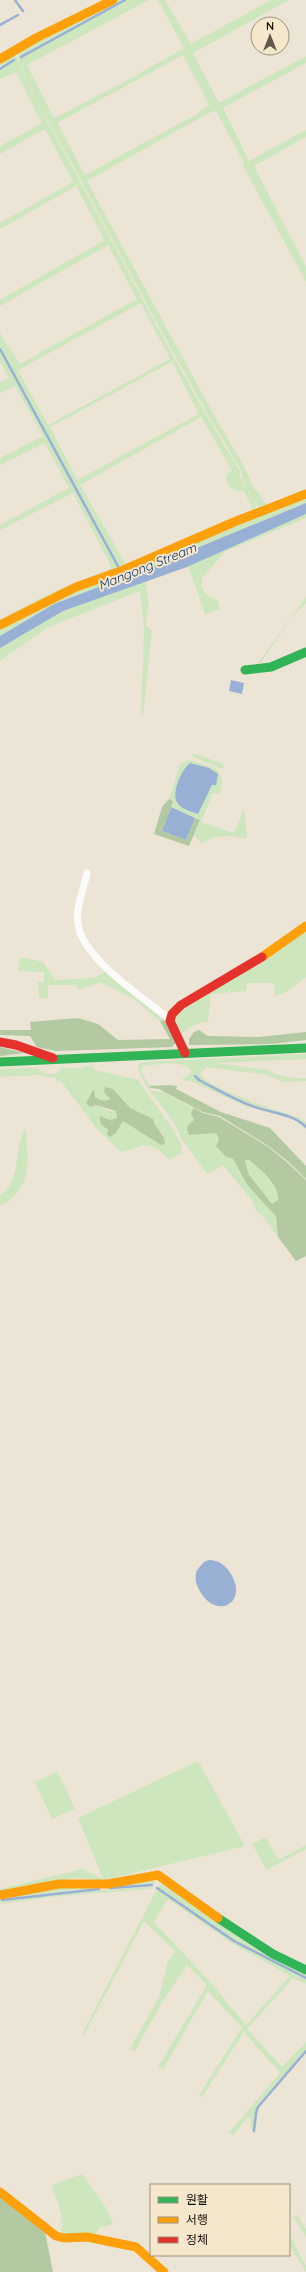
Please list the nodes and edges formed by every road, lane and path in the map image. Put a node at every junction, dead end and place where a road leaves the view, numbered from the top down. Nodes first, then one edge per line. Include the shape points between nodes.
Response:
1 (113, 0) edge
2 (0, 59) edge
3 (306, 494) edge
4 (0, 625) edge
5 (306, 652) edge
6 (244, 670) dead end
7 (87, 873) dead end
8 (306, 926) edge
9 (170, 1019) junction
10 (0, 1042) edge
11 (306, 1048) edge
12 (185, 1053) junction
13 (59, 1060) junction
14 (0, 1062) edge
15 (0, 1895) edge
16 (306, 1970) edge
17 (0, 2192) edge
18 (164, 2272) edge

1 - 2 street
3 - 4 street via 234,522 121,572 66,592
5 - 6 street via 271,668
7 - 9 street via 77,915 83,942 102,964
8 - 9 street via 244,969 181,1005
9 - 12 street
10 - 13 street
11 - 12 street
12 - 13 street
13 - 14 street
15 - 16 street via 59,1884 108,1884 158,1875 245,1938
17 - 18 street via 56,2236 87,2237 136,2247

